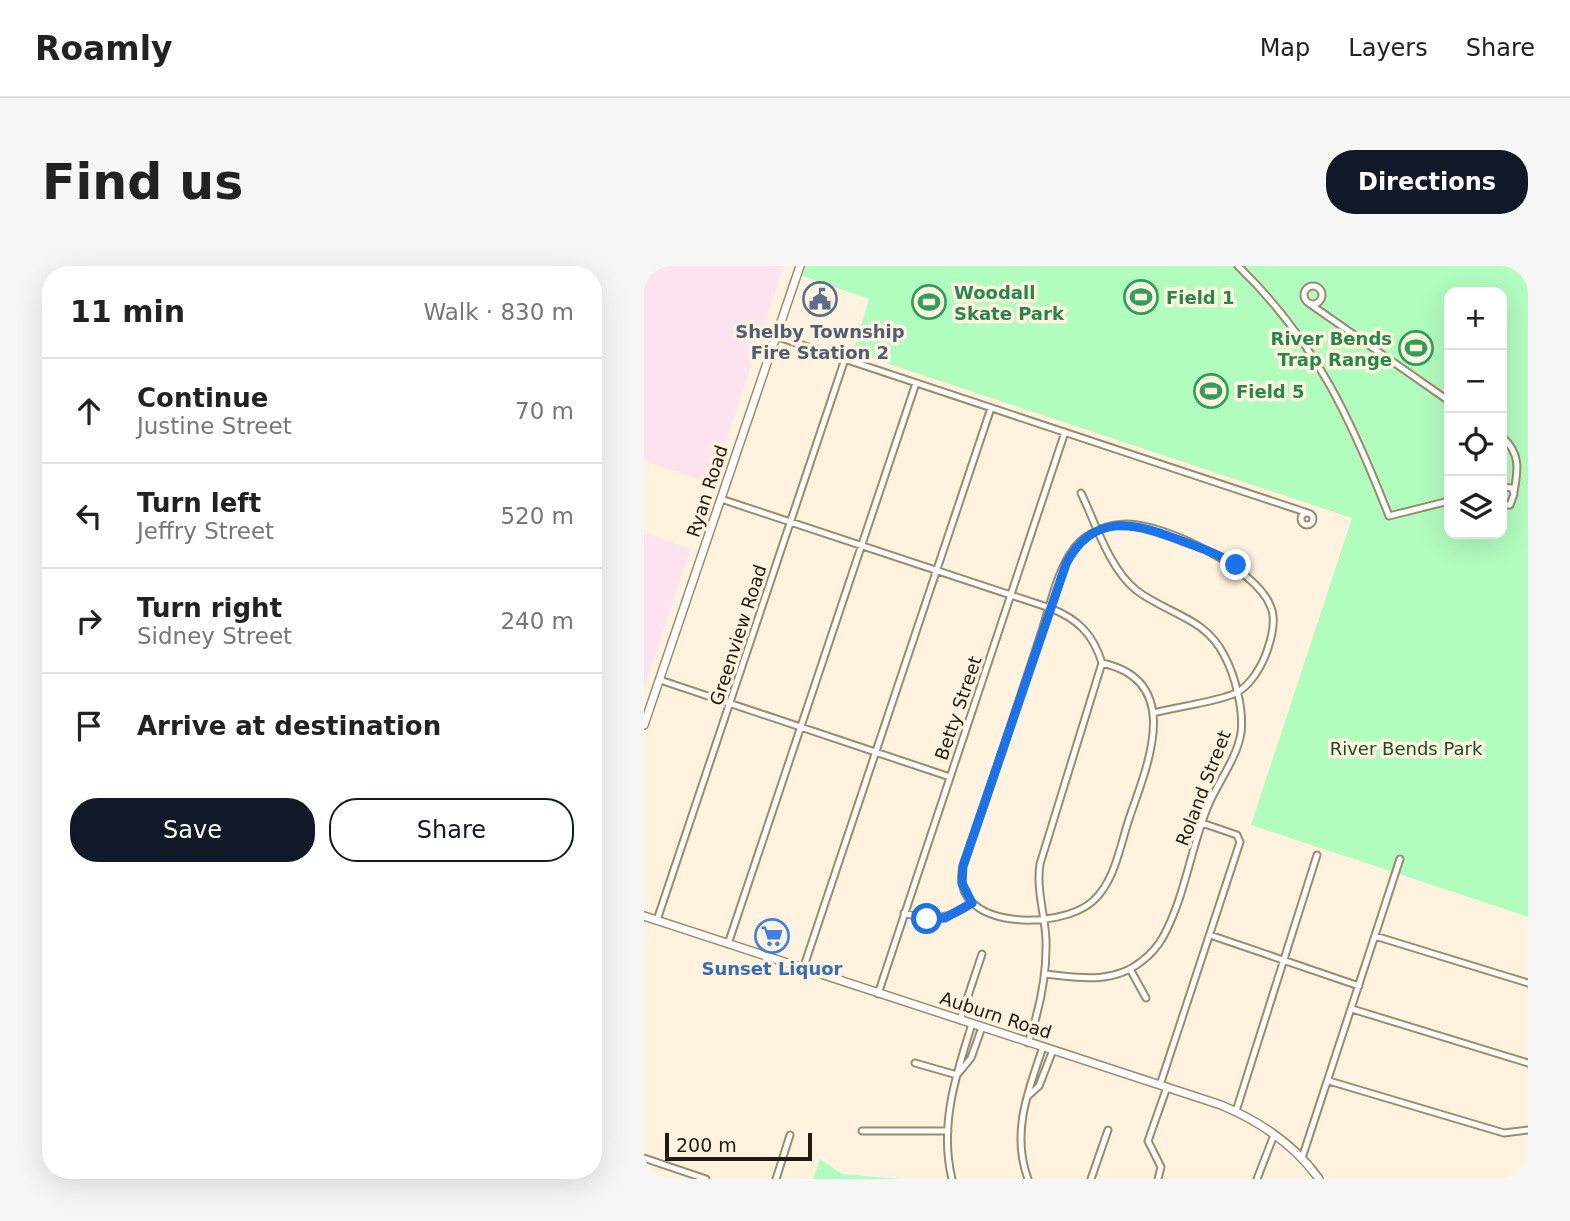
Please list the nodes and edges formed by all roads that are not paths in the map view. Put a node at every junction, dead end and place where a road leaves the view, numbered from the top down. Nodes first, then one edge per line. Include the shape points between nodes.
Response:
1 (800, 266) edge
2 (1238, 266) edge
3 (1317, 306) junction
4 (775, 336) junction
5 (845, 359) junction
6 (916, 383) junction
7 (1444, 397) edge
8 (991, 408) junction
9 (1065, 432) junction
10 (1507, 442) edge
11 (1508, 489) edge
12 (1082, 494) dead end
13 (721, 499) junction
14 (1444, 502) edge
15 (1510, 505) joint
16 (1299, 510) junction
17 (1308, 513) junction
18 (1513, 513) dead end
19 (1301, 520) junction
20 (790, 522) junction
21 (1099, 530) junction
22 (861, 545) junction
23 (937, 570) junction
24 (1011, 595) junction
25 (1051, 608) junction
26 (1102, 663) junction
27 (660, 680) junction
28 (1236, 693) junction
29 (730, 704) junction
30 (1153, 713) junction
31 (644, 725) edge
32 (800, 727) junction
33 (876, 752) junction
34 (950, 777) junction
35 (1202, 823) junction
36 (1317, 855) dead end
37 (1400, 859) dead end
38 (972, 903) junction
39 (904, 913) junction
40 (644, 916) edge
41 (657, 920) junction
42 (1045, 920) junction
43 (1210, 935) junction
44 (1375, 936) junction
45 (728, 944) junction
46 (982, 954) dead end
47 (1285, 960) junction
48 (803, 969) junction
49 (1130, 970) junction
50 (1045, 974) junction
51 (1528, 983) edge
52 (1359, 986) junction
53 (878, 994) junction
54 (1146, 999) dead end
55 (1352, 1009) junction
56 (960, 1020) junction
57 (972, 1024) junction
58 (982, 1027) junction
59 (1028, 1042) junction
60 (1043, 1047) junction
61 (1053, 1050) junction
62 (915, 1063) dead end
63 (1528, 1063) edge
64 (957, 1075) junction
65 (1329, 1081) junction
66 (1164, 1086) junction
67 (1028, 1096) junction
68 (1236, 1111) junction
69 (1108, 1130) dead end
70 (1528, 1130) edge
71 (862, 1131) dead end
72 (948, 1131) junction
73 (790, 1135) dead end
74 (1274, 1135) junction
75 (644, 1158) edge
76 (1302, 1158) junction
77 (706, 1179) edge
78 (776, 1179) edge
79 (952, 1179) edge
80 (1028, 1179) edge
81 (1091, 1179) edge
82 (1158, 1179) edge
83 (1257, 1179) edge
84 (1319, 1179) edge

1 - 4 main road, Ryan Road
2 - 14 street via 1293,327 1330,382 1389,516
3 - 3 street via 1303,295 1311,286 1321,292
3 - 7 street
4 - 5 street
4 - 13 main road, Ryan Road
5 - 6 street
5 - 20 street, Greenview Road
6 - 8 street
6 - 22 street
8 - 9 street
8 - 23 street
9 - 16 street
9 - 24 street, Betty Street
10 - 11 street via 1518,460 1516,484
11 - 15 street
12 - 21 street, Roland Street
13 - 20 street
13 - 27 main road, Ryan Road
15 - 18 street
16 - 17 street
16 - 19 street
17 - 19 street
17 - 19 street via 1313,519 1310,524
20 - 22 street
20 - 29 street, Greenview Road
21 - 25 street via 1072,552
21 - 28 street, Roland Street via 1120,573 1135,590 1191,619 1209,634 1225,657
21 - 28 street via 1126,524 1146,527 1225,559 1256,584 1271,606 1272,632 1259,668
22 - 23 street
22 - 32 street
23 - 24 street
23 - 33 street
24 - 25 street
24 - 34 street, Betty Street
25 - 26 street via 1080,623
25 - 38 street via 963,866 962,883
26 - 30 street via 1133,678
26 - 42 street via 1040,864 1038,889
27 - 29 street
27 - 31 main road, Ryan Road
28 - 30 street
28 - 35 street, Roland Street via 1241,734
29 - 32 street
29 - 41 street, Greenview Road
30 - 42 street via 1152,750 1108,881 1084,908
32 - 33 street
32 - 45 street
33 - 34 street
33 - 48 street
34 - 39 street, Betty Street
35 - 43 street via 1237,835 1240,842
35 - 49 street, Roland Street via 1164,936
36 - 47 street
37 - 44 street
38 - 39 street via 935,919
38 - 42 street via 993,915
39 - 53 street, Betty Street
40 - 41 main road, Auburn Road
41 - 45 main road, Auburn Road
42 - 50 street
43 - 47 street
43 - 66 street
44 - 51 street
44 - 52 street
45 - 48 main road, Auburn Road
46 - 56 street
47 - 52 street
47 - 68 street
48 - 53 main road, Auburn Road
49 - 50 street, Roland Street via 1094,978
49 - 54 street
50 - 59 street
52 - 55 street
53 - 56 main road, Auburn Road
55 - 63 street
55 - 65 street
56 - 57 main road, Auburn Road
57 - 58 main road, Auburn Road
57 - 64 street
58 - 59 main road, Auburn Road
58 - 64 street via 971,1058
59 - 60 main road, Auburn Road
60 - 61 main road, Auburn Road
60 - 67 street
61 - 66 main road, Auburn Road
61 - 67 street via 1039,1086
62 - 64 street
64 - 72 street
65 - 70 street via 1504,1133
65 - 76 street
66 - 68 main road, Auburn Road
66 - 82 street via 1148,1140 1159,1161
67 - 80 street via 1020,1136
68 - 74 main road, Auburn Road
69 - 81 street
71 - 72 street
72 - 79 street
73 - 78 street
74 - 76 main road, Auburn Road
74 - 83 street
75 - 77 street
76 - 84 main road, Auburn Road

